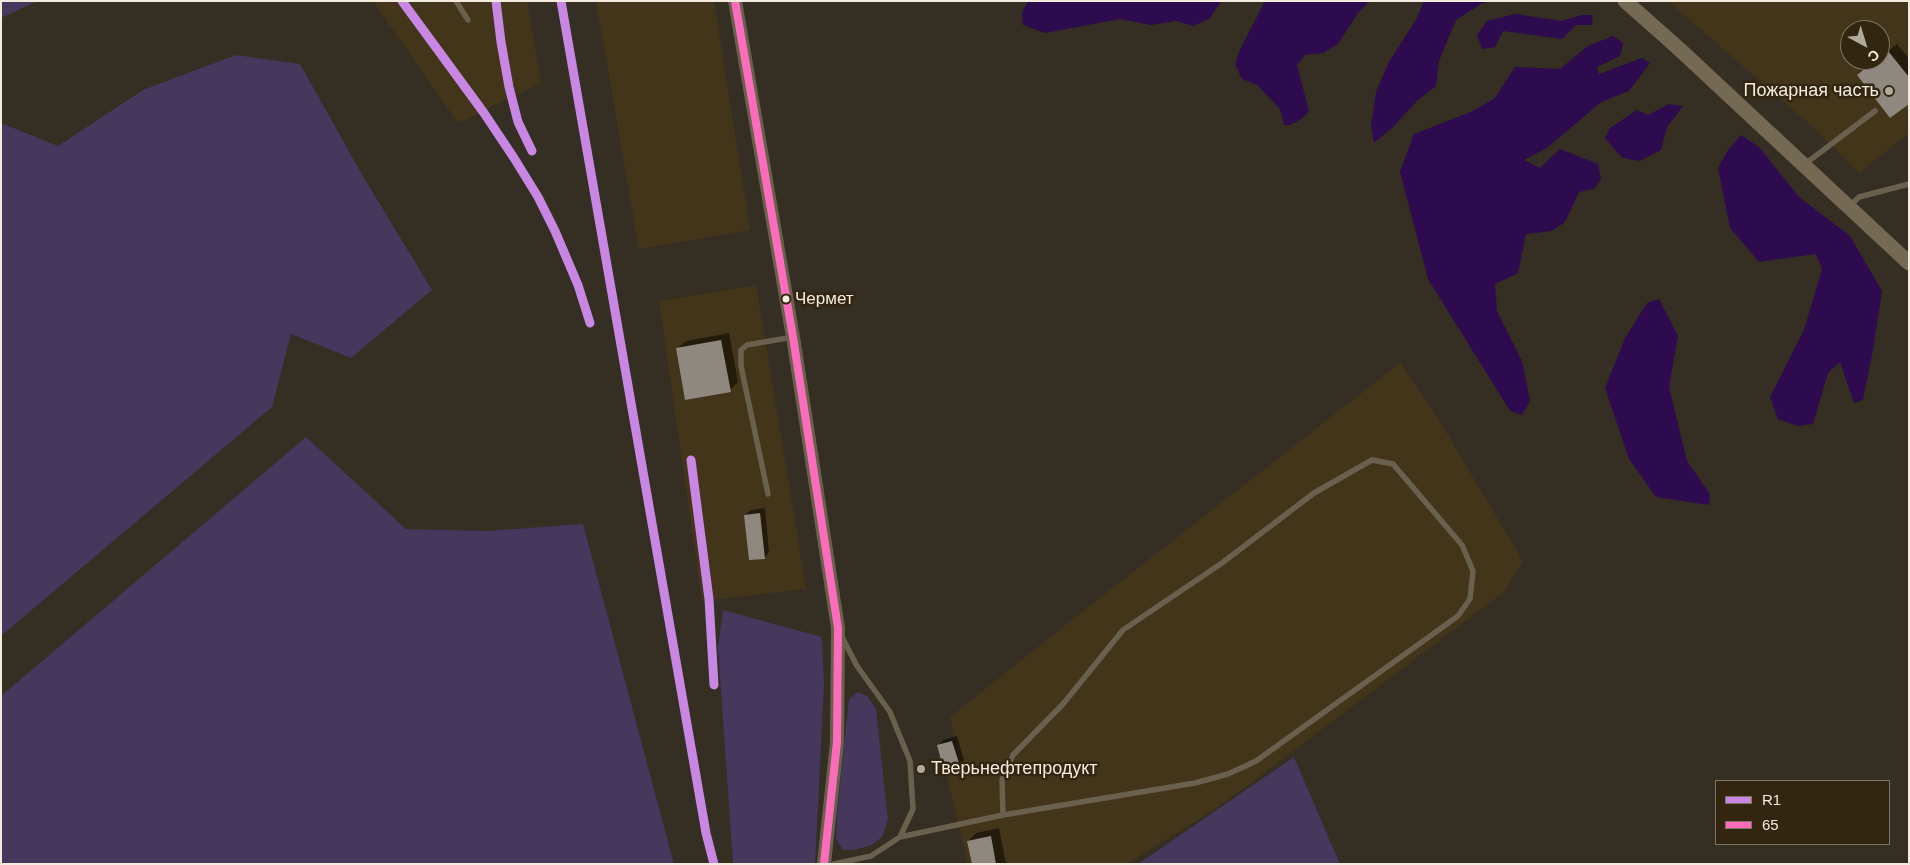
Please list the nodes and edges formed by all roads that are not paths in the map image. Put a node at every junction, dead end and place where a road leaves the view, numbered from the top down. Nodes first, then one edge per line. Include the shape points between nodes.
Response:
1 (456, 1) edge
2 (735, 1) edge
3 (1624, 1) edge
4 (468, 20) dead end
5 (1875, 111) dead end
6 (1803, 165) junction
7 (1909, 184) edge
8 (1849, 207) junction
9 (1909, 263) edge
10 (793, 337) junction
11 (768, 494) dead end
12 (838, 628) junction
13 (1003, 815) junction
14 (900, 837) junction
15 (824, 864) edge
16 (834, 864) edge

1 - 4 lane
2 - 10 street
3 - 6 main road
5 - 6 lane
6 - 8 main road
7 - 8 lane via 1859,197
8 - 9 main road
10 - 11 lane via 747,345 741,350 741,366
10 - 12 street
12 - 14 lane via 857,666 890,712 910,761 913,810
12 - 15 street via 837,742
13 - 13 lane via 1195,783 1228,774 1256,761 1458,616 1470,599 1473,571 1462,545 1393,464 1372,460 1314,492 1222,562 1123,630 1064,704 1013,755 1002,780
13 - 14 lane
14 - 16 lane via 870,856

